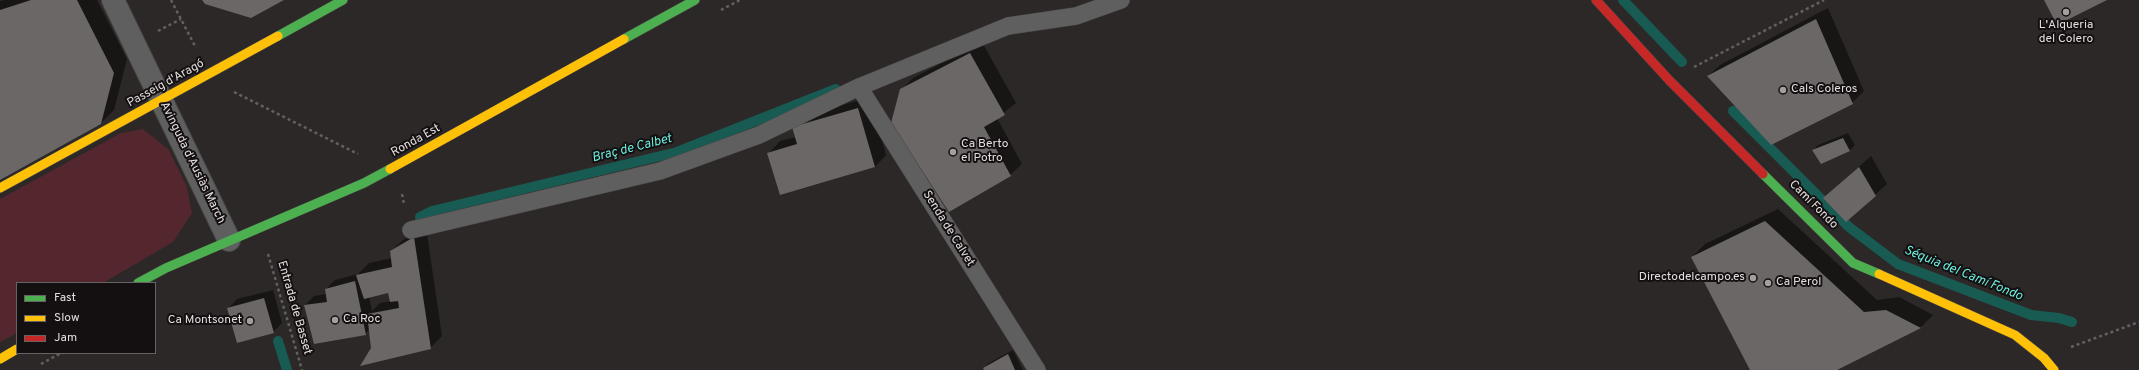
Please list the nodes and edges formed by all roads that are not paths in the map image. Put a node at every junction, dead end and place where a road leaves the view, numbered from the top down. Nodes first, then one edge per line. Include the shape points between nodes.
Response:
1 (113, 0) edge
2 (343, 0) edge
3 (695, 0) edge
4 (1121, 0) edge
5 (1596, 0) edge
6 (859, 87) junction
7 (161, 100) junction
8 (0, 188) edge
9 (411, 230) dead end
10 (230, 240) junction
11 (140, 282) edge
12 (16, 350) edge
13 (0, 359) edge
14 (1037, 370) edge
15 (2054, 370) edge

1 - 7 street, Avinguda d'Ausiàs March
2 - 7 street, Passeig d'Aragó
3 - 10 street, Ronda Est via 364,183
4 - 6 lane via 1076,16 1008,26
5 - 15 street, Camí Fondo via 1669,80 1853,263 2015,335 2044,358
6 - 9 lane via 759,135 660,171
6 - 14 lane, Senda de Calvet
7 - 8 street, Passeig d'Aragó
7 - 10 street, Avinguda d'Ausiàs March
10 - 11 street, Ronda Est
12 - 13 street

